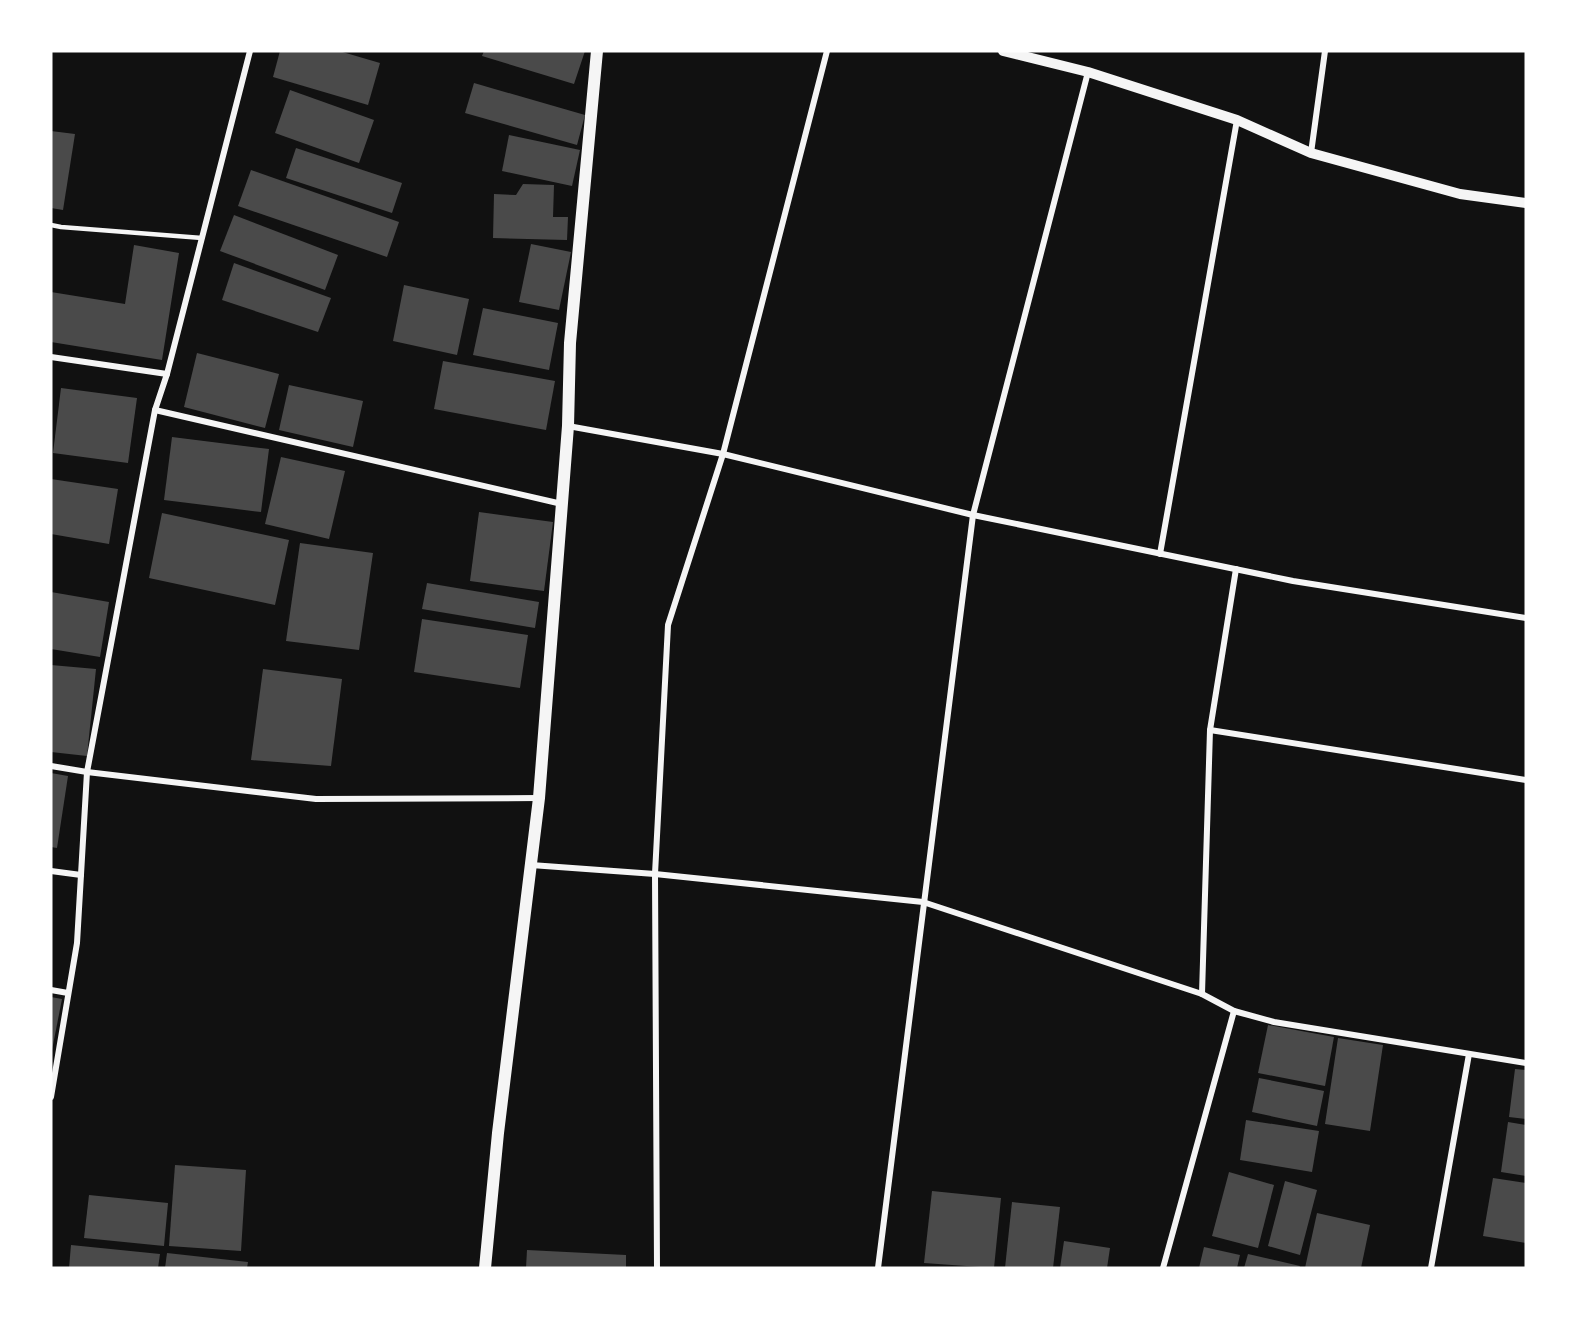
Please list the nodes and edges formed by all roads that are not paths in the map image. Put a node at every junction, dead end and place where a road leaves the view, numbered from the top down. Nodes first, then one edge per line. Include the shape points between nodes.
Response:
1 (250, 51) edge
2 (597, 51) edge
3 (827, 51) edge
4 (1003, 51) edge
5 (1325, 51) edge
6 (1025, 54) edge
7 (1088, 72) junction
8 (1237, 120) junction
9 (1311, 153) junction
10 (1526, 203) edge
11 (51, 225) edge
12 (202, 238) junction
13 (51, 357) edge
14 (167, 374) junction
15 (155, 410) junction
16 (568, 426) junction
17 (723, 454) junction
18 (562, 504) junction
19 (973, 515) junction
20 (1160, 554) junction
21 (1236, 569) junction
22 (1526, 618) edge
23 (1210, 730) junction
24 (51, 766) edge
25 (87, 772) junction
26 (1526, 780) edge
27 (540, 798) junction
28 (531, 865) junction
29 (51, 871) edge
30 (655, 874) junction
31 (81, 875) junction
32 (923, 902) junction
33 (51, 990) edge
34 (68, 993) junction
35 (1202, 994) junction
36 (1234, 1011) junction
37 (1469, 1054) junction
38 (1526, 1063) edge
39 (51, 1097) edge
40 (485, 1268) edge
41 (659, 1268) edge
42 (878, 1268) edge
43 (1163, 1268) edge
44 (1431, 1268) edge

1 - 12 street
2 - 16 main road via 570,343
3 - 17 street
4 - 6 street
5 - 9 street
6 - 7 street
7 - 8 street
7 - 19 street
8 - 9 street
8 - 20 street
9 - 10 street via 1460,194
11 - 12 lane
12 - 14 street
13 - 14 street
14 - 15 street
15 - 18 street
15 - 25 street
16 - 17 street
16 - 18 main road
17 - 19 street
17 - 30 street via 668,625
18 - 27 main road
19 - 20 street
19 - 32 street
20 - 21 street
21 - 22 street
21 - 23 street
23 - 26 street
23 - 35 street
24 - 25 street
25 - 27 street via 316,799
25 - 31 street
27 - 28 main road
28 - 30 street
28 - 40 main road
29 - 31 street
30 - 32 street
30 - 41 street
31 - 34 street via 77,943
32 - 35 street
32 - 42 street
33 - 34 street
34 - 39 street
35 - 36 street
36 - 37 street via 1274,1022
36 - 43 street
37 - 38 street
37 - 44 street

